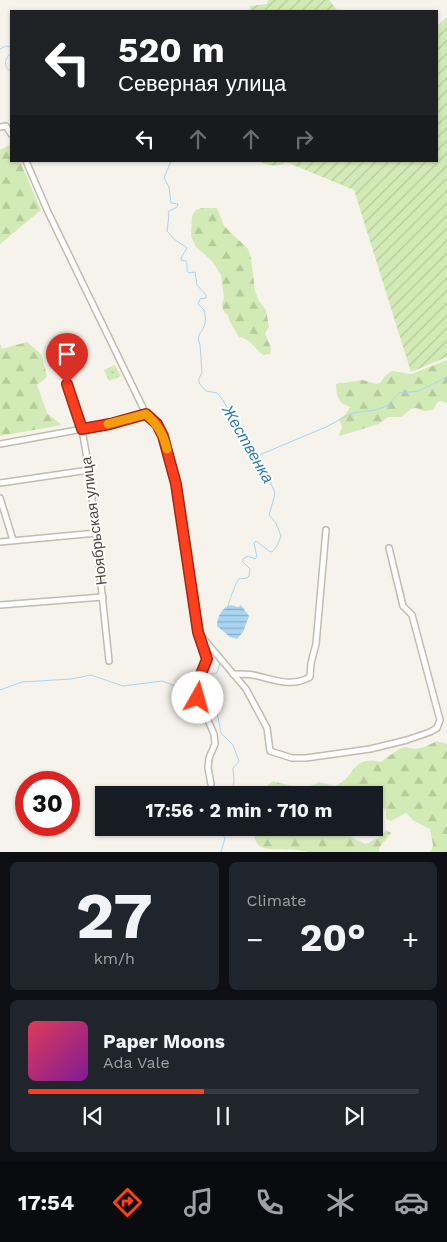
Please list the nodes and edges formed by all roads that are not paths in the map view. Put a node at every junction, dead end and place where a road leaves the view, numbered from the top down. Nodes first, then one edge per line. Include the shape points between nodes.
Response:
1 (26, 162) edge
2 (67, 384) dead end
3 (146, 414) junction
4 (82, 429) junction
5 (0, 444) edge
6 (89, 470) junction
7 (0, 484) edge
8 (0, 498) edge
9 (326, 530) dead end
10 (97, 533) junction
11 (13, 540) junction
12 (0, 542) edge
13 (389, 548) dead end
14 (103, 597) junction
15 (0, 605) edge
16 (198, 632) junction
17 (109, 661) dead end
18 (234, 674) junction
19 (211, 784) dead end

1 - 3 street
2 - 4 street, Ноябрьская улица
3 - 4 street
3 - 16 street via 157,424 163,436 176,484
4 - 5 street
4 - 6 street, Ноябрьская улица
6 - 7 street
6 - 10 street, Ноябрьская улица
8 - 11 street
9 - 18 street via 310,677 289,683
10 - 11 street
10 - 14 street, Ноябрьская улица
11 - 12 street
13 - 18 street via 403,606 412,615 440,720 437,728 370,749 306,758 283,756 270,751 267,728
14 - 15 street
14 - 17 street, Ноябрьская улица
16 - 18 street
16 - 19 street via 207,659 197,684 198,698 214,734 215,744 208,763

